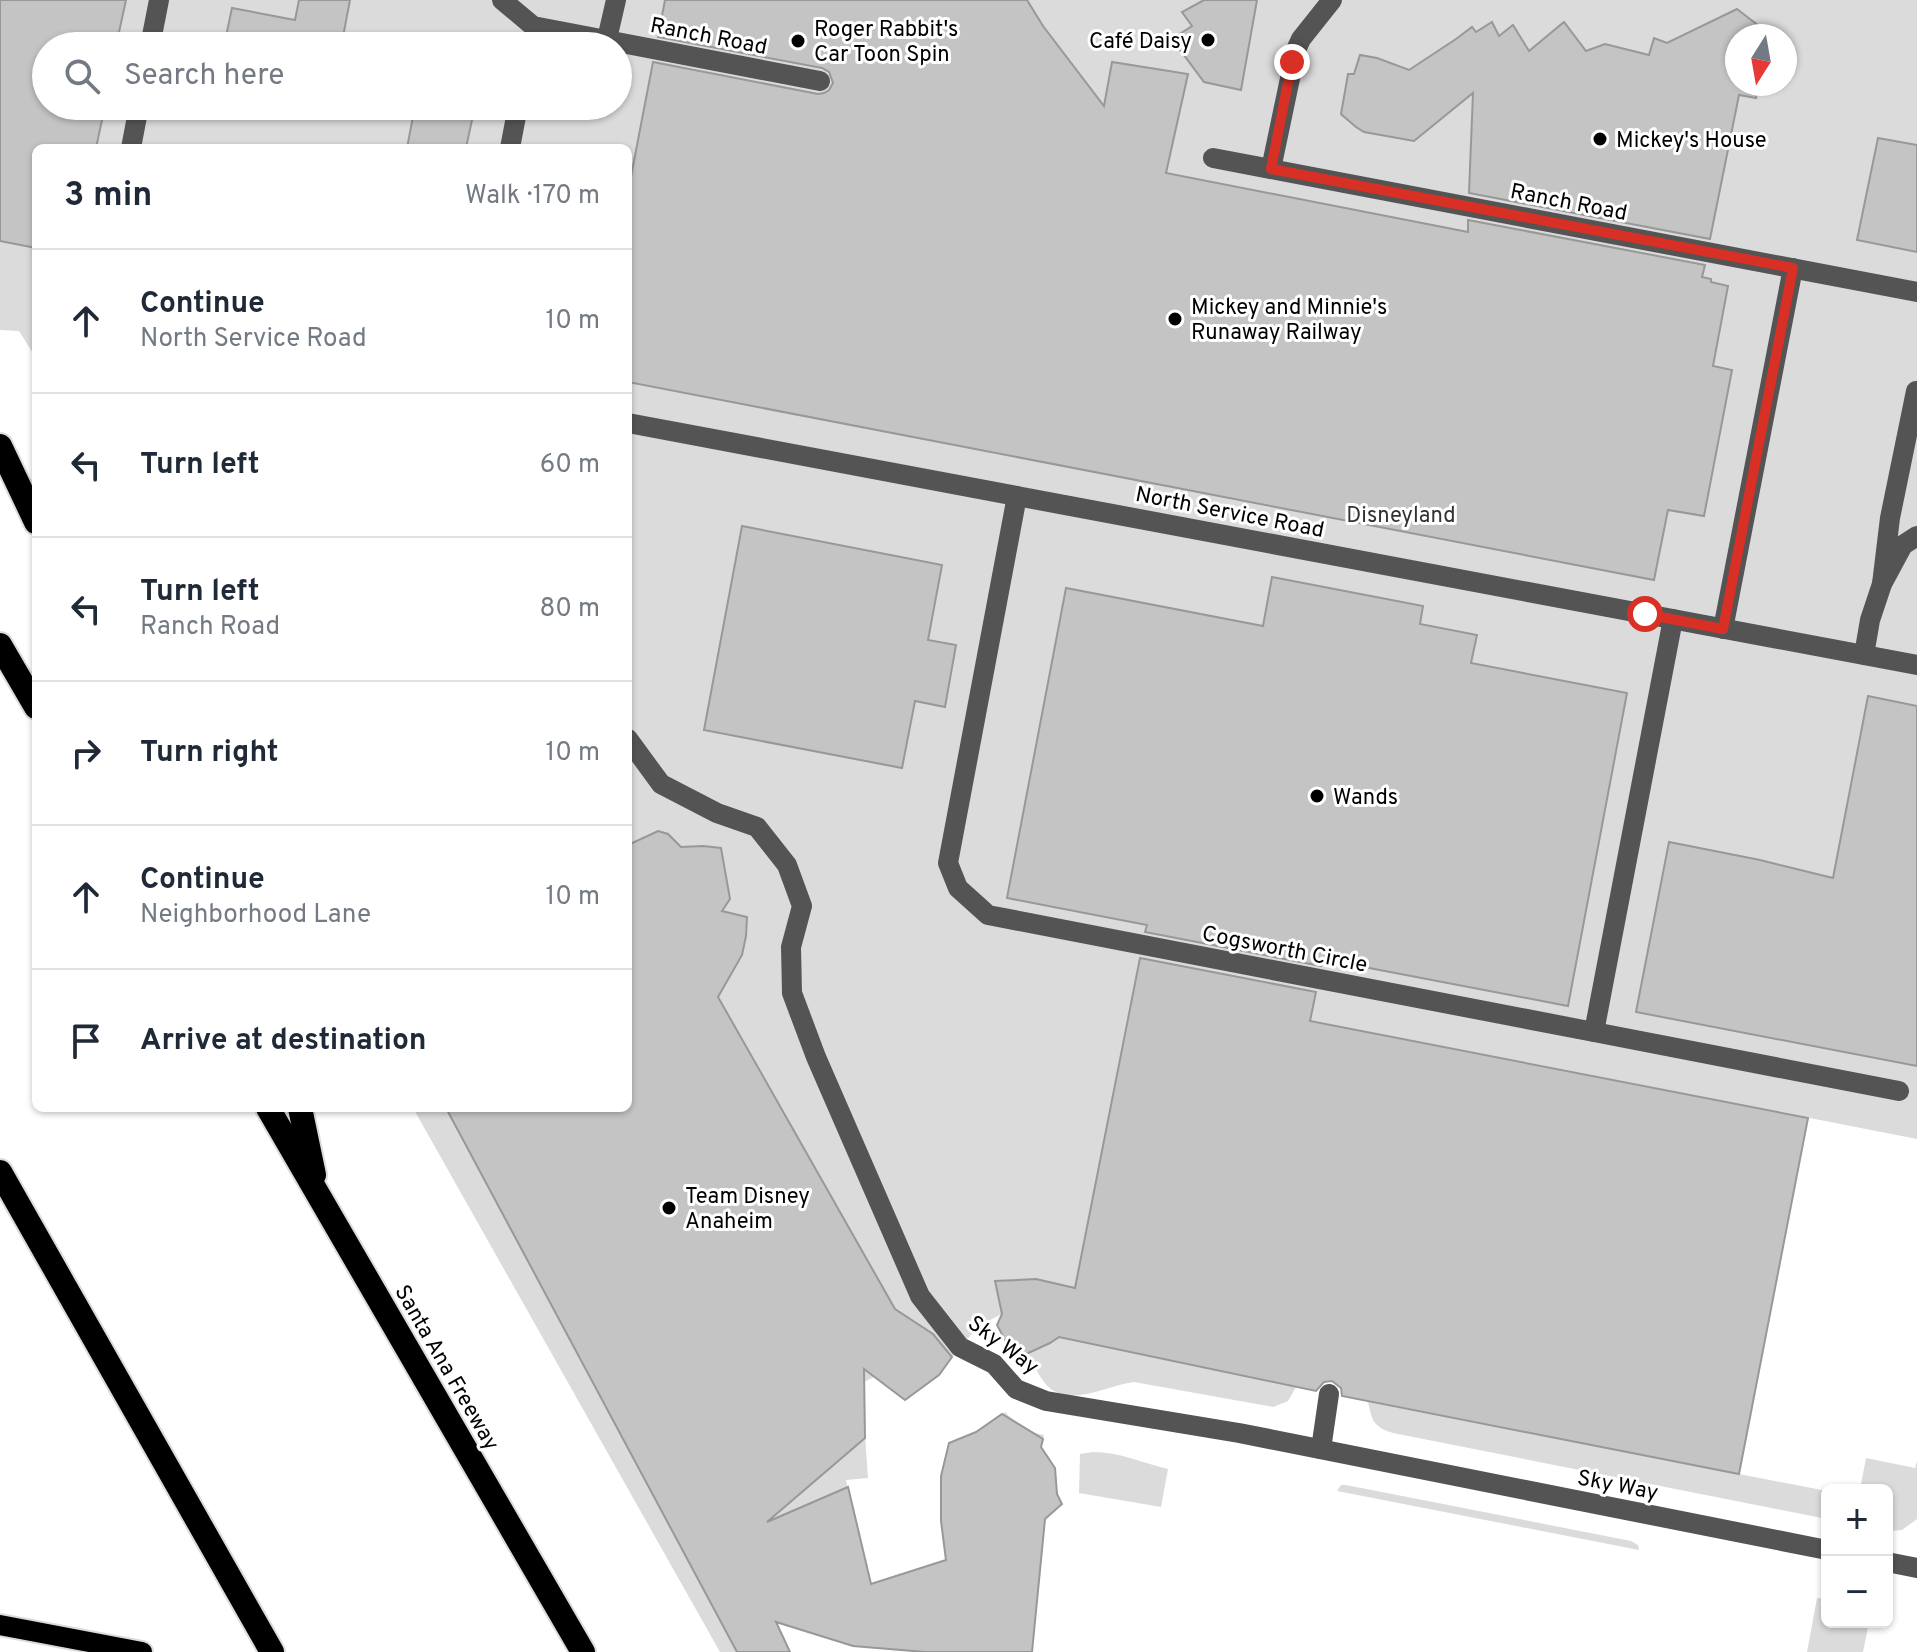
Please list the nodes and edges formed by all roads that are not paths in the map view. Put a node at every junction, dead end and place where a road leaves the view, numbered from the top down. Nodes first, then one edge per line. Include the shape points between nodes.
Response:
1 (159, 0) edge
2 (502, 0) edge
3 (616, 0) edge
4 (1332, 0) edge
5 (153, 32) edge
6 (528, 32) edge
7 (609, 32) edge
8 (632, 44) edge
9 (820, 81) dead end
10 (136, 120) edge
11 (515, 120) edge
12 (132, 144) edge
13 (511, 144) edge
14 (1213, 158) dead end
15 (1271, 169) junction
16 (1793, 268) junction
17 (1917, 292) edge
18 (1917, 391) edge
19 (632, 424) edge
20 (0, 446) edge
21 (1017, 496) junction
22 (32, 514) edge
23 (1917, 536) edge
24 (1882, 584) junction
25 (1673, 619) junction
26 (1723, 629) junction
27 (0, 645) edge
28 (1864, 655) junction
29 (1917, 665) edge
30 (32, 700) edge
31 (632, 744) edge
32 (1594, 1032) junction
33 (1899, 1091) dead end
34 (270, 1112) edge
35 (301, 1112) edge
36 (0, 1172) edge
37 (319, 1197) junction
38 (1329, 1394) dead end
39 (1321, 1449) junction
40 (1821, 1549) edge
41 (1893, 1563) edge
42 (1917, 1568) edge
43 (0, 1625) edge
44 (142, 1652) edge
45 (272, 1652) edge
46 (583, 1652) edge

1 - 5 street
2 - 6 street, Ranch Road
3 - 7 street
4 - 15 street via 1296,50
8 - 9 street, Ranch Road
10 - 12 street
11 - 13 street
14 - 15 street, Ranch Road
15 - 16 street, Ranch Road
16 - 17 street, Ranch Road
16 - 26 street
18 - 24 street
19 - 21 street, North Service Road
20 - 22 highway
21 - 25 street, North Service Road
21 - 32 street, Cogsworth Circle via 948,863 958,888 988,915
23 - 24 street via 1903,545
24 - 28 street
25 - 26 street, North Service Road
25 - 32 street
26 - 28 street, North Service Road
27 - 30 highway
28 - 29 street, North Service Road
31 - 39 street, Sky Way via 661,784 757,827 787,865 802,906 791,947 792,993 920,1296 960,1347 994,1364 1016,1389 1046,1401
32 - 33 street, Cogsworth Circle
34 - 37 highway, Santa Ana Freeway
35 - 37 highway
36 - 45 highway
37 - 46 highway, Santa Ana Freeway
38 - 39 street
39 - 40 street, Sky Way
41 - 42 street
43 - 44 main road

